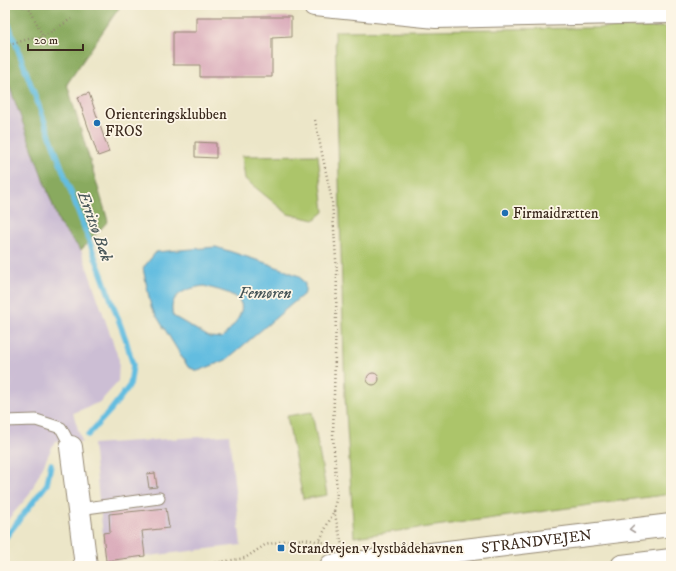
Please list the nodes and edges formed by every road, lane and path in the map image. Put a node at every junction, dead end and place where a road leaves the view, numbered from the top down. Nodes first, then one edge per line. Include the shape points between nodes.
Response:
1 (28, 5) edge
2 (314, 5) edge
3 (671, 12) edge
4 (72, 19) dead end
5 (43, 38) junction
6 (5, 46) edge
7 (315, 120) dead end
8 (5, 421) edge
9 (71, 447) joint
10 (159, 498) dead end
11 (79, 509) junction
12 (334, 511) junction
13 (671, 525) edge
14 (319, 542) dead end
15 (342, 546) dead end
16 (671, 560) edge
17 (86, 566) edge
18 (331, 566) edge
19 (622, 566) edge

1 - 5 path
2 - 3 street via 436,17
4 - 5 path
5 - 6 path via 32,38
7 - 12 path via 332,201 337,274 333,436 337,493
8 - 9 lane via 36,420 61,428
9 - 11 street
10 - 11 lane
11 - 17 street
12 - 14 path
12 - 15 path
13 -> 18 street, STRANDVEJEN
16 - 19 street

